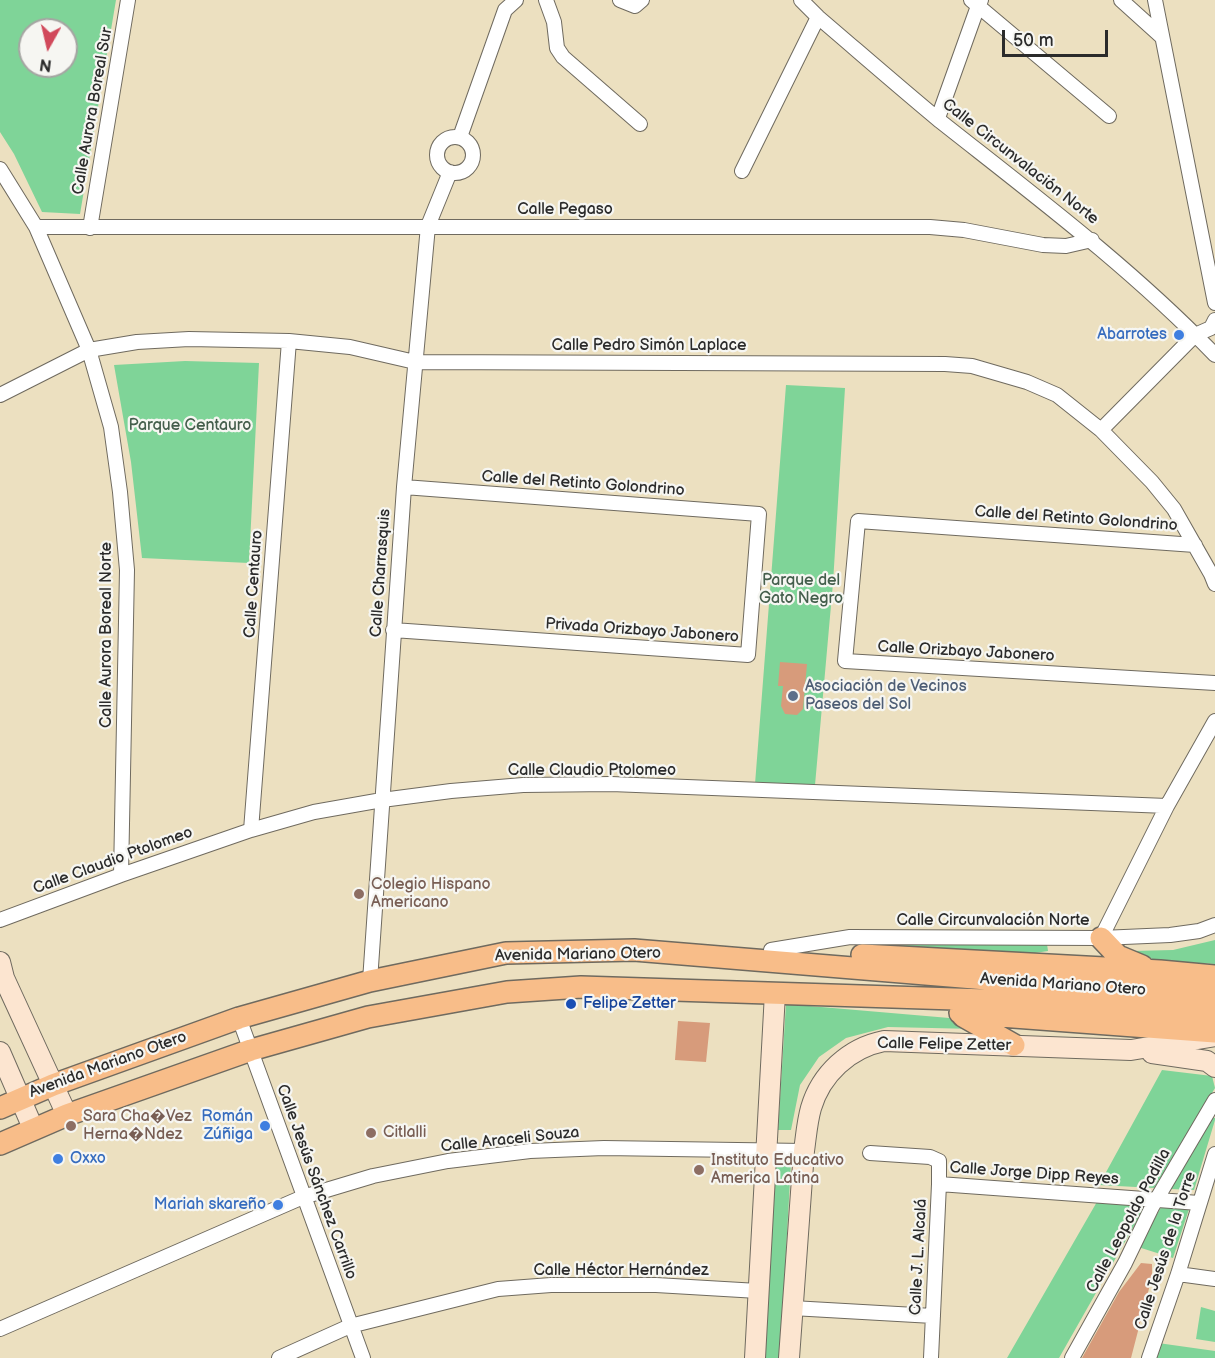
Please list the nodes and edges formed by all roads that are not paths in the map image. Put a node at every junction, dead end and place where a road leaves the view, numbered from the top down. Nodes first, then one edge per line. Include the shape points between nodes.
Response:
1 (128, 0) edge
2 (516, 0) edge
3 (546, 0) edge
4 (620, 0) edge
5 (642, 0) edge
6 (801, 0) edge
7 (1121, 0) edge
8 (1155, 0) edge
9 (977, 2) edge
10 (818, 17) junction
11 (1162, 37) junction
12 (1109, 116) dead end
13 (938, 118) junction
14 (640, 124) dead end
15 (460, 137) junction
16 (0, 169) edge
17 (742, 171) dead end
18 (450, 172) junction
19 (428, 226) junction
20 (36, 227) junction
21 (90, 228) junction
22 (1092, 240) junction
23 (1215, 303) edge
24 (1215, 320) edge
25 (1195, 335) junction
26 (289, 341) junction
27 (89, 350) junction
28 (1215, 355) edge
29 (415, 362) junction
30 (0, 395) edge
31 (1101, 430) junction
32 (404, 487) junction
33 (759, 514) joint
34 (857, 531) joint
35 (1195, 545) junction
36 (1215, 584) edge
37 (393, 630) junction
38 (1215, 683) edge
39 (1215, 721) edge
40 (382, 800) junction
41 (1167, 806) junction
42 (251, 830) junction
43 (121, 875) junction
44 (0, 920) edge
45 (1215, 925) edge
46 (1101, 938) junction
47 (771, 950) junction
48 (724, 957) junction
49 (0, 962) edge
50 (1160, 971) junction
51 (1215, 976) edge
52 (370, 981) junction
53 (775, 993) junction
54 (1047, 993) junction
55 (1215, 995) edge
56 (828, 996) junction
57 (957, 1013) junction
58 (1215, 1013) edge
59 (239, 1018) junction
60 (1215, 1034) edge
61 (1014, 1046) junction
62 (250, 1050) junction
63 (1131, 1050) junction
64 (0, 1052) edge
65 (1215, 1067) edge
66 (53, 1085) junction
67 (20, 1099) junction
68 (1215, 1100) edge
69 (0, 1108) edge
70 (67, 1115) junction
71 (33, 1128) junction
72 (0, 1144) edge
73 (766, 1149) junction
74 (804, 1150) junction
75 (870, 1153) dead end
76 (1215, 1154) edge
77 (939, 1184) junction
78 (1210, 1184) edge
79 (303, 1197) junction
80 (1157, 1199) junction
81 (1199, 1203) junction
82 (1178, 1274) junction
83 (1215, 1279) edge
84 (758, 1291) junction
85 (792, 1308) junction
86 (933, 1316) junction
87 (350, 1326) junction
88 (0, 1329) edge
89 (279, 1358) edge
90 (363, 1358) edge
91 (755, 1358) edge
92 (789, 1358) edge
93 (931, 1358) edge
94 (1072, 1358) edge
95 (1149, 1358) edge

1 - 21 street, Calle Aurora Boreal Sur
2 - 15 street via 505,10
3 - 14 street via 557,48 563,57
4 - 5 street via 635,6
6 - 10 street, Calle Circunvalación Norte
7 - 11 street
8 - 11 street
9 - 12 street
9 - 13 street
10 - 13 street, Calle Circunvalación Norte
10 - 17 street
11 - 23 street
13 - 22 street, Calle Circunvalación Norte
15 - 18 street via 470,145 473,157 462,171
15 - 18 street via 443,141 437,151 438,162
16 - 20 street, Calle Aurora Boreal Norte
18 - 19 street, Calle Charrasquis
19 - 21 street, Calle Pegaso
19 - 22 street, Calle Pegaso via 930,227 1043,245 1066,246
19 - 29 street, Calle Charrasquis
20 - 21 street, Calle Pegaso
20 - 27 street, Calle Aurora Boreal Norte
22 - 25 street, Calle Circunvalación Norte
24 - 25 street via 1211,328
25 - 28 street, Calle Circunvalación Norte
25 - 31 street
26 - 27 street, Calle Pedro Simón Laplace via 189,339
26 - 29 street, Calle Pedro Simón Laplace via 350,346
26 - 42 street, Calle Centauro
27 - 30 street, Calle Pedro Simón Laplace
27 - 43 street, Calle Aurora Boreal Norte via 111,428 127,570
29 - 31 street, Calle Pedro Simón Laplace via 972,366 1057,395
29 - 32 street, Calle Charrasquis
31 - 35 street, Calle Pedro Simón Laplace via 1152,482
32 - 33 street, Calle del Retinto Golondrino
32 - 37 street, Calle Charrasquis
33 - 37 street, Privada Orizbayo Jabonero via 747,655
34 - 35 street, Calle del Retinto Golondrino via 858,521
34 - 38 street, Calle Orizbayo Jabonero via 845,662
35 - 36 street, Calle Pedro Simón Laplace
37 - 40 street, Calle Charrasquis
39 - 41 street
40 - 41 street, Calle Claudio Ptolomeo via 523,785 611,784
40 - 42 street, Calle Claudio Ptolomeo via 314,812
40 - 52 street, Calle Charrasquis
41 - 46 street
42 - 43 street, Calle Claudio Ptolomeo
43 - 44 street, Calle Claudio Ptolomeo
45 - 46 street, Calle Circunvalación Norte via 1170,935
46 - 47 street, Calle Circunvalación Norte via 850,937
46 - 50 main road via 1118,956
47 - 48 main road
47 - 50 main road
48 - 52 main road, Avenida Mariano Otero via 634,950 506,953
48 - 54 main road, Avenida Mariano Otero
49 - 66 main road
50 - 51 main road
52 - 59 main road, Avenida Mariano Otero
53 - 56 main road, Avenida Mariano Otero
53 - 62 main road, Avenida Mariano Otero via 581,987 507,992 368,1017
53 - 73 main road
54 - 55 main road, Avenida Mariano Otero
54 - 56 main road, Avenida Mariano Otero
54 - 58 main road, Avenida Mariano Otero
56 - 57 main road
57 - 60 main road
57 - 61 main road
59 - 62 street, Calle Jesús Sánchez Carrillo
59 - 66 main road, Avenida Mariano Otero
60 - 63 main road, Calle Felipe Zetter
61 - 63 main road, Calle Felipe Zetter
61 - 74 main road, Calle Felipe Zetter via 884,1041 865,1046 840,1062 824,1080 808,1119
62 - 70 main road, Avenida Mariano Otero
62 - 79 street, Calle Jesús Sánchez Carrillo
63 - 65 main road via 1200,1059
64 - 67 main road
66 - 67 main road, Avenida Mariano Otero
66 - 70 main road
67 - 69 main road, Avenida Mariano Otero
67 - 71 main road
68 - 80 street, Calle Leopoldo Padilla
70 - 71 main road, Avenida Mariano Otero
71 - 72 main road, Avenida Mariano Otero
73 - 74 street, Calle Araceli Souza
73 - 79 street, Calle Araceli Souza via 530,1151 448,1161 373,1176
73 - 84 main road
74 - 85 main road, Calle Felipe Zetter
75 - 77 street, Calle J. L. Alcalá via 936,1158
76 - 78 street, Calle Jesús de la Torre
77 - 80 street, Calle Jorge Dipp Reyes
77 - 86 street, Calle J. L. Alcalá
78 - 81 street, Calle Jesús de la Torre
79 - 87 street, Calle Jesús Sánchez Carrillo
79 - 88 street, Calle Araceli Souza
80 - 81 street, Calle Jorge Dipp Reyes
80 - 94 street, Calle Leopoldo Padilla
81 - 82 street, Calle Jesús de la Torre
82 - 83 street
82 - 95 street, Calle Jesús de la Torre
84 - 87 street, Calle Héctor Hernández via 551,1285 448,1300
84 - 91 main road
85 - 86 street
85 - 92 main road, Calle Felipe Zetter
86 - 93 street, Calle J. L. Alcalá
87 - 89 street, Calle Héctor Hernández
87 - 90 street, Calle Jesús Sánchez Carrillo

